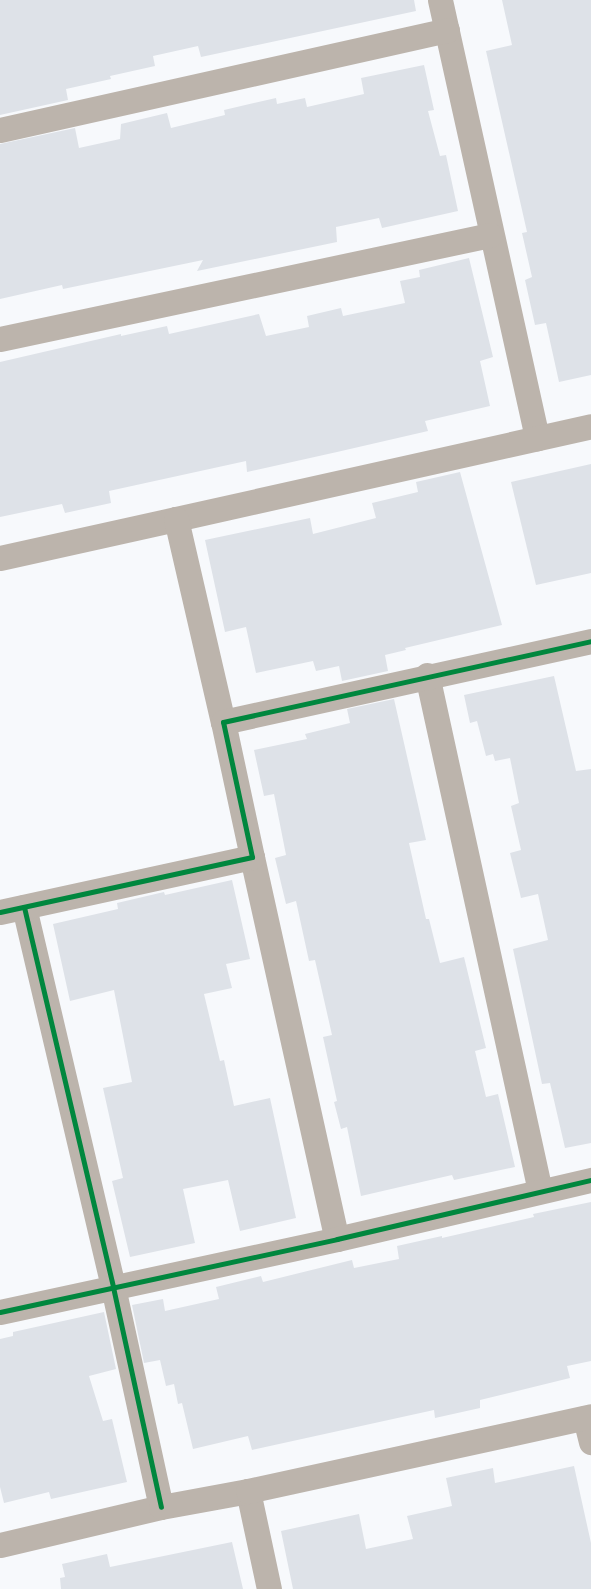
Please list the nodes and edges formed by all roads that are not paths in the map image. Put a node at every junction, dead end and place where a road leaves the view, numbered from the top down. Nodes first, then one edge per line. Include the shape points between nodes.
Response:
1 (440, 0) edge
2 (446, 30) junction
3 (0, 130) edge
4 (490, 235) junction
5 (0, 339) edge
6 (591, 426) edge
7 (537, 438) junction
8 (176, 519) junction
9 (0, 558) edge
10 (591, 641) edge
11 (427, 675) junction
12 (223, 722) junction
13 (252, 856) junction
14 (12, 909) edge
15 (591, 1180) edge
16 (540, 1192) junction
17 (337, 1239) junction
18 (113, 1287) junction
19 (0, 1312) edge
20 (588, 1417) edge
21 (591, 1442) edge
22 (248, 1491) junction
23 (160, 1508) junction
24 (0, 1545) edge
25 (269, 1589) edge

1 - 2 street
2 - 3 street
2 - 4 street
4 - 5 street
4 - 7 street
6 - 7 street
7 - 8 street
8 - 9 street
8 - 12 street
10 - 11 street
11 - 12 street
11 - 16 street
12 - 13 street
13 - 14 street
13 - 17 street
14 - 18 street
15 - 16 street
16 - 17 street
17 - 18 street
18 - 19 street
18 - 23 street
20 - 21 street
20 - 22 street
22 - 23 street
22 - 25 street
23 - 24 street

